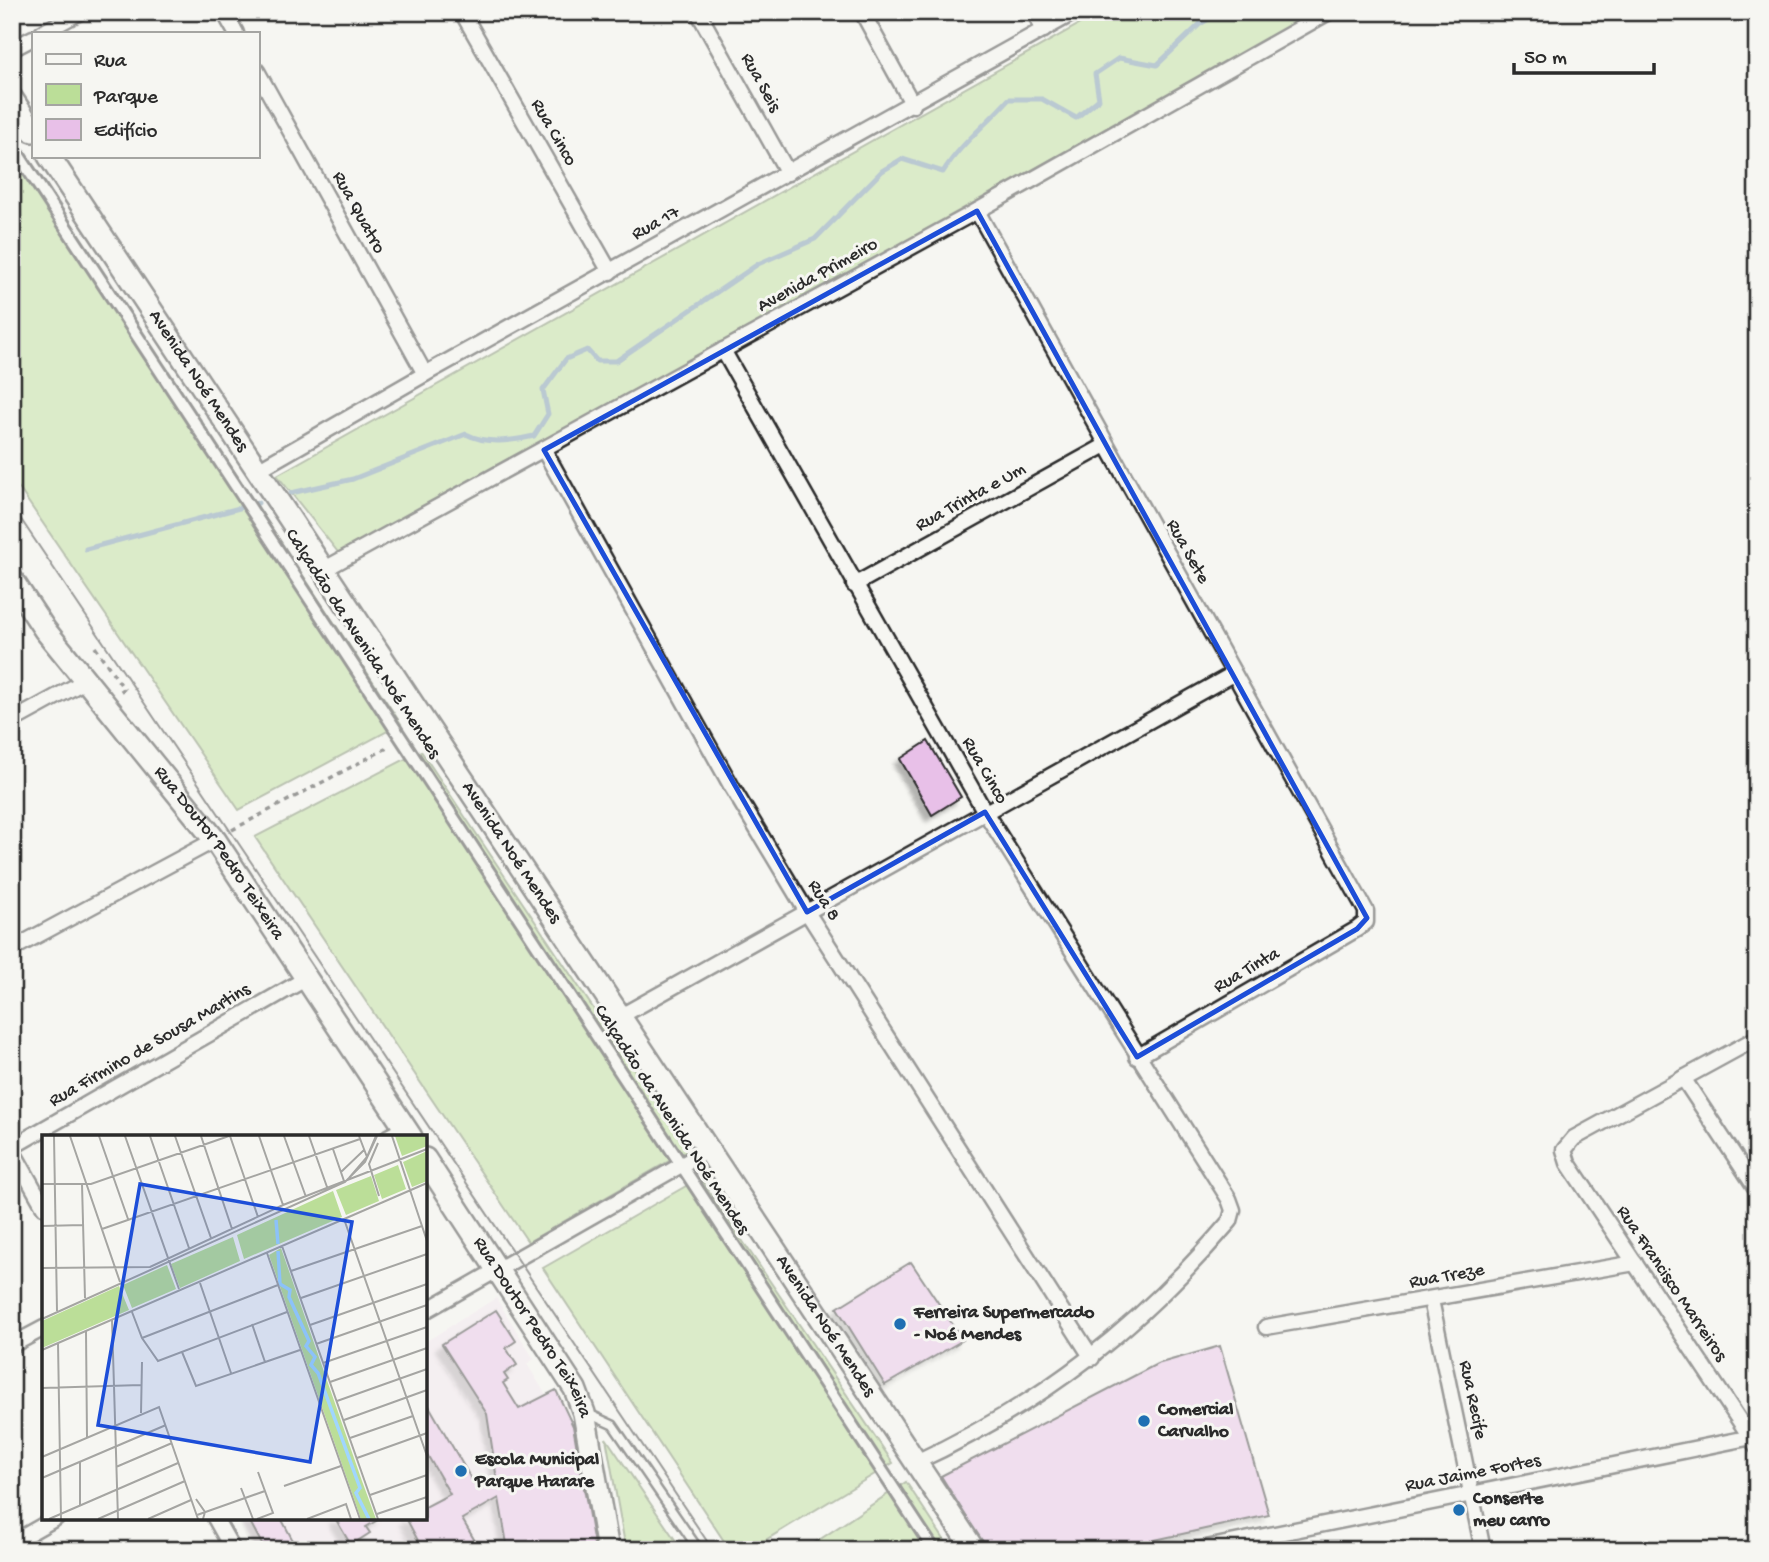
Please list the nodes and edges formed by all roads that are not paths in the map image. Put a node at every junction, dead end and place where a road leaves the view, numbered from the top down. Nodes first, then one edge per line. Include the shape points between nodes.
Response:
1 (80, 12) edge
2 (224, 12) edge
3 (462, 12) edge
4 (698, 12) edge
5 (862, 12) edge
6 (1034, 12) edge
7 (1075, 12) edge
8 (1329, 12) edge
9 (1044, 30) junction
10 (44, 32) edge
11 (235, 32) edge
12 (32, 39) edge
13 (12, 49) edge
14 (259, 75) edge
15 (12, 99) edge
16 (913, 105) junction
17 (32, 129) edge
18 (12, 145) edge
19 (50, 158) edge
20 (788, 173) junction
21 (977, 211) junction
22 (610, 272) junction
23 (723, 350) junction
24 (425, 374) junction
25 (1106, 445) junction
26 (544, 450) junction
27 (256, 471) junction
28 (323, 570) junction
29 (12, 580) edge
30 (854, 585) junction
31 (1233, 674) junction
32 (85, 681) junction
33 (12, 721) edge
34 (985, 812) junction
35 (215, 840) junction
36 (1366, 911) joint
37 (807, 912) junction
38 (12, 949) edge
39 (307, 978) junction
40 (619, 1017) junction
41 (1757, 1038) edge
42 (1137, 1057) junction
43 (1684, 1078) junction
44 (401, 1134) edge
45 (12, 1148) edge
46 (706, 1150) junction
47 (427, 1162) edge
48 (680, 1166) junction
49 (1757, 1189) edge
50 (42, 1204) edge
51 (1635, 1264) junction
52 (498, 1270) junction
53 (1431, 1300) junction
54 (427, 1310) edge
55 (1266, 1327) dead end
56 (42, 1329) edge
57 (12, 1345) edge
58 (1093, 1358) junction
59 (584, 1413) junction
60 (1755, 1440) edge
61 (914, 1463) junction
62 (1471, 1494) junction
63 (52, 1520) edge
64 (216, 1520) edge
65 (12, 1543) edge
66 (233, 1550) edge
67 (608, 1550) edge
68 (699, 1550) edge
69 (934, 1550) edge
70 (974, 1550) edge
71 (1196, 1550) edge
72 (1483, 1550) edge

1 - 10 street
2 - 11 street
3 - 22 street, Rua Cinco
4 - 20 street, Rua Seis
5 - 16 street
6 - 9 street
7 - 9 street, Rua 17
8 - 21 street, Avenida Primeiro
9 - 16 street, Rua 17
12 - 13 street
14 - 24 street, Rua Quatro
15 - 17 main road
16 - 20 street, Rua 17
18 - 48 street, Calçadão da Avenida Noé Mendes
19 - 27 main road, Avenida Noé Mendes
20 - 22 street, Rua 17
21 - 23 street, Avenida Primeiro
21 - 25 street, Rua Sete
22 - 24 street, Rua 17
23 - 26 street, Avenida Primeiro
23 - 30 street, Rua Cinco
24 - 27 street, Rua 17
25 - 30 street, Rua Trinta e Um
25 - 31 street, Rua Sete
26 - 28 street, Avenida Primeiro
26 - 37 street, Rua 8
27 - 28 main road, Avenida Noé Mendes
28 - 40 main road, Avenida Noé Mendes
29 - 32 main road, Rua Doutor Pedro Teixeira
30 - 34 street, Rua Cinco
31 - 34 street
31 - 36 street, Rua Sete
32 - 33 street
32 - 35 main road, Rua Doutor Pedro Teixeira
34 - 37 street
34 - 42 street, Rua Cinco
35 - 38 street
35 - 39 main road, Rua Doutor Pedro Teixeira
36 - 42 street, Rua Tinta via 1366,922 1357,929
37 - 40 street
37 - 58 street, Rua 8
39 - 44 main road, Rua Doutor Pedro Teixeira
39 - 45 street, Rua Firmino de Sousa Martins
40 - 46 main road, Avenida Noé Mendes
41 - 43 street
42 - 58 street, Rua Cinco via 1233,1210 1228,1223 1172,1287
43 - 49 street
43 - 51 street, Rua Francisco Marreiros via 1570,1141 1564,1150
45 - 50 street
46 - 48 street
46 - 61 main road, Avenida Noé Mendes
47 - 52 main road, Rua Doutor Pedro Teixeira
48 - 52 street
48 - 69 street, Calçadão da Avenida Noé Mendes
51 - 53 street, Rua Treze
51 - 60 street, Rua Francisco Marreiros
52 - 54 street
52 - 59 main road, Rua Doutor Pedro Teixeira via 575,1390
53 - 55 street, Rua Treze
53 - 62 street, Rua Recife
56 - 57 street
58 - 61 street via 1002,1418
59 - 67 main road
59 - 68 lane, Rua Doutor Pedro Teixeira via 613,1425
60 - 62 street, Rua Jaime Fortes
61 - 70 main road, Avenida Noé Mendes
62 - 71 street, Rua Jaime Fortes
62 - 72 street, Rua Recife
63 - 65 street
64 - 66 street

